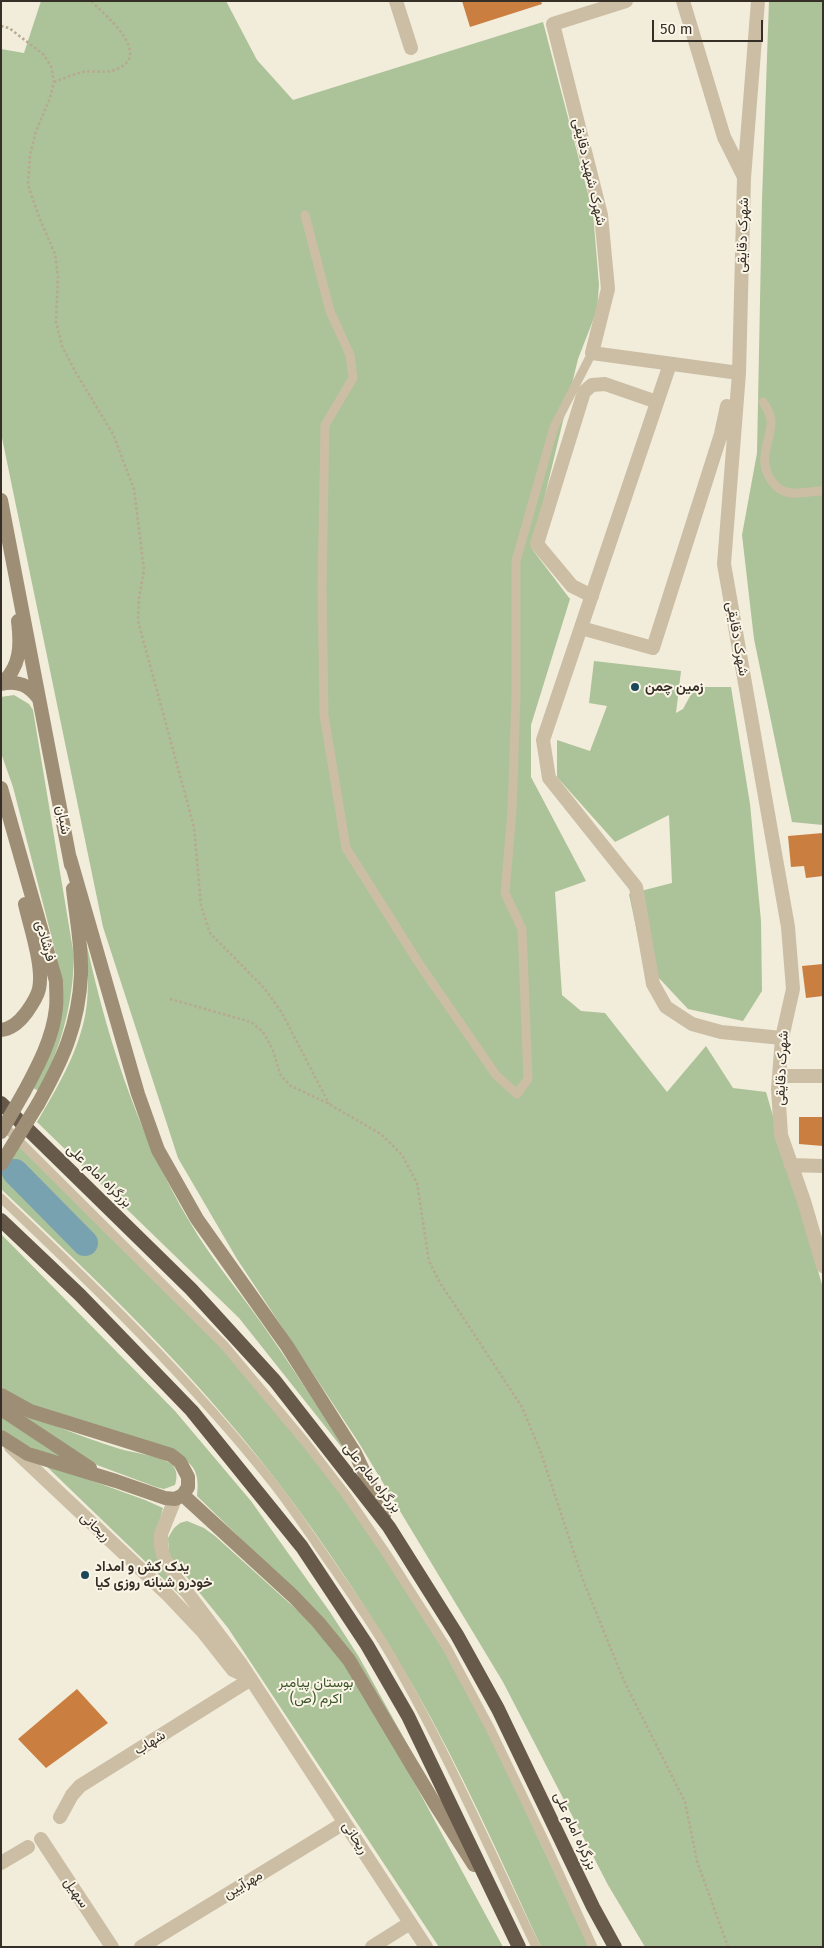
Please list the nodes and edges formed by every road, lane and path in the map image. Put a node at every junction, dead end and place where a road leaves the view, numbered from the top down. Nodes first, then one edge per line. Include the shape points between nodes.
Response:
1 (91, 1) edge
2 (396, 1) edge
3 (626, 1) edge
4 (683, 1) edge
5 (758, 1) edge
6 (1, 26) edge
7 (410, 48) dead end
8 (54, 82) junction
9 (744, 178) junction
10 (305, 215) dead end
11 (592, 353) junction
12 (670, 364) junction
13 (739, 373) junction
14 (657, 402) junction
15 (763, 402) dead end
16 (727, 406) dead end
17 (823, 491) edge
18 (1, 500) edge
19 (8, 530) junction
20 (592, 596) junction
21 (581, 628) junction
22 (1, 684) edge
23 (39, 700) junction
24 (1, 788) edge
25 (18, 852) junction
26 (70, 858) junction
27 (170, 999) dead end
28 (1, 1030) edge
29 (782, 1038) junction
30 (779, 1076) junction
31 (823, 1076) edge
32 (1, 1103) edge
33 (329, 1104) junction
34 (1, 1123) edge
35 (1, 1132) edge
36 (1, 1164) edge
37 (791, 1165) junction
38 (823, 1166) edge
39 (1, 1198) edge
40 (1, 1220) edge
41 (823, 1264) edge
42 (1, 1395) edge
43 (1, 1409) edge
44 (1, 1438) edge
45 (107, 1478) junction
46 (179, 1497) junction
47 (389, 1527) junction
48 (250, 1679) junction
49 (60, 1818) dead end
50 (344, 1823) junction
51 (41, 1839) dead end
52 (28, 1847) dead end
53 (1, 1864) edge
54 (497, 1900) junction
55 (410, 1923) junction
56 (112, 1947) edge
57 (141, 1947) edge
58 (372, 1947) edge
59 (426, 1947) edge
60 (518, 1947) edge
61 (536, 1947) edge
62 (593, 1947) edge
63 (615, 1947) edge
64 (728, 1947) edge

1 - 8 path via 118,28 129,43 131,54 116,70 82,72
2 - 7 street
3 - 11 street, شهرک شهید دقایقی via 553,24 601,216 608,289
4 - 9 street via 724,137
5 - 9 street, شهرک دقایقی
6 - 8 path via 9,28 43,54 51,66
8 - 33 path via 36,131 28,185 55,254 58,277 56,322 62,346 113,434 134,489 144,570 138,621 194,827 201,906 210,933 265,989 282,1013
9 - 13 street, شهرک دقایقی
10 - 11 lane via 330,311 350,355 353,378 325,424 322,587 324,715 346,848 490,1067 517,1094 528,1079 522,929 505,893 516,696 516,561 554,427
11 - 12 street
12 - 13 street
12 - 14 street
13 - 29 street, شهرک دقایقی via 724,564 788,927 793,989
14 - 20 street
14 - 20 street via 605,384 592,385 584,392 537,544 572,586
15 - 17 lane via 771,418 765,463 770,479 775,486 790,493
16 - 21 street via 722,434 653,648
18 - 19 main road
19 - 22 main road via 19,648 14,670
19 - 23 main road, شیان
20 - 21 street
21 - 29 street via 544,740 549,778 636,887 653,984 666,1007 692,1024 721,1032
22 - 23 main road via 14,682 26,686
23 - 26 main road, شیان
24 - 25 main road, فرشادی
25 - 28 main road via 40,972 39,989 23,1017 8,1030
25 - 35 main road, فرشادی, bridge via 56,981 56,1008 37,1068
26 - 36 main road, شیان, bridge via 81,974 68,1046 38,1104
26 - 47 main road via 138,1094 158,1150 197,1219 287,1346 354,1454
27 - 33 path via 251,1022 263,1032 272,1048 281,1076 291,1086
29 - 30 street, شهرک دقایقی
30 - 31 street
30 - 37 street, شهرک دقایقی via 781,1135
32 - 47 highway, بزرگراه امام علی via 191,1289 275,1381
33 - 64 path via 381,1134 402,1154 417,1183 429,1261 522,1407 541,1453 583,1580 624,1681 685,1802 697,1861
34 - 62 lane via 224,1345 347,1496 447,1648 491,1730
37 - 38 street
37 - 41 street, شهرک دقایقی
39 - 61 lane via 186,1382 304,1524 368,1619 411,1691 454,1772
40 - 54 highway via 80,1295 192,1411 302,1547 367,1645 408,1716
42 - 46 main road, ریحانی via 30,1411 171,1455 180,1462 188,1477 188,1487
43 - 45 main road
44 - 45 main road, ریحانی via 28,1454
44 - 48 street, ریحانی via 168,1595 233,1670
45 - 46 main road, ریحانی via 166,1498
46 - 48 street, ریحانی via 161,1534 164,1558
46 - 54 main road via 293,1596 349,1660
47 - 63 highway, بزرگراه امام علی via 457,1635 498,1709
48 - 49 street, شهاب via 80,1786 72,1794
48 - 50 street, ریحانی
50 - 55 street, ریحانی
50 - 57 street, مهرآیین
51 - 56 street, سهیل
52 - 53 street
54 - 60 highway
55 - 58 street
55 - 59 street, ریحانی

